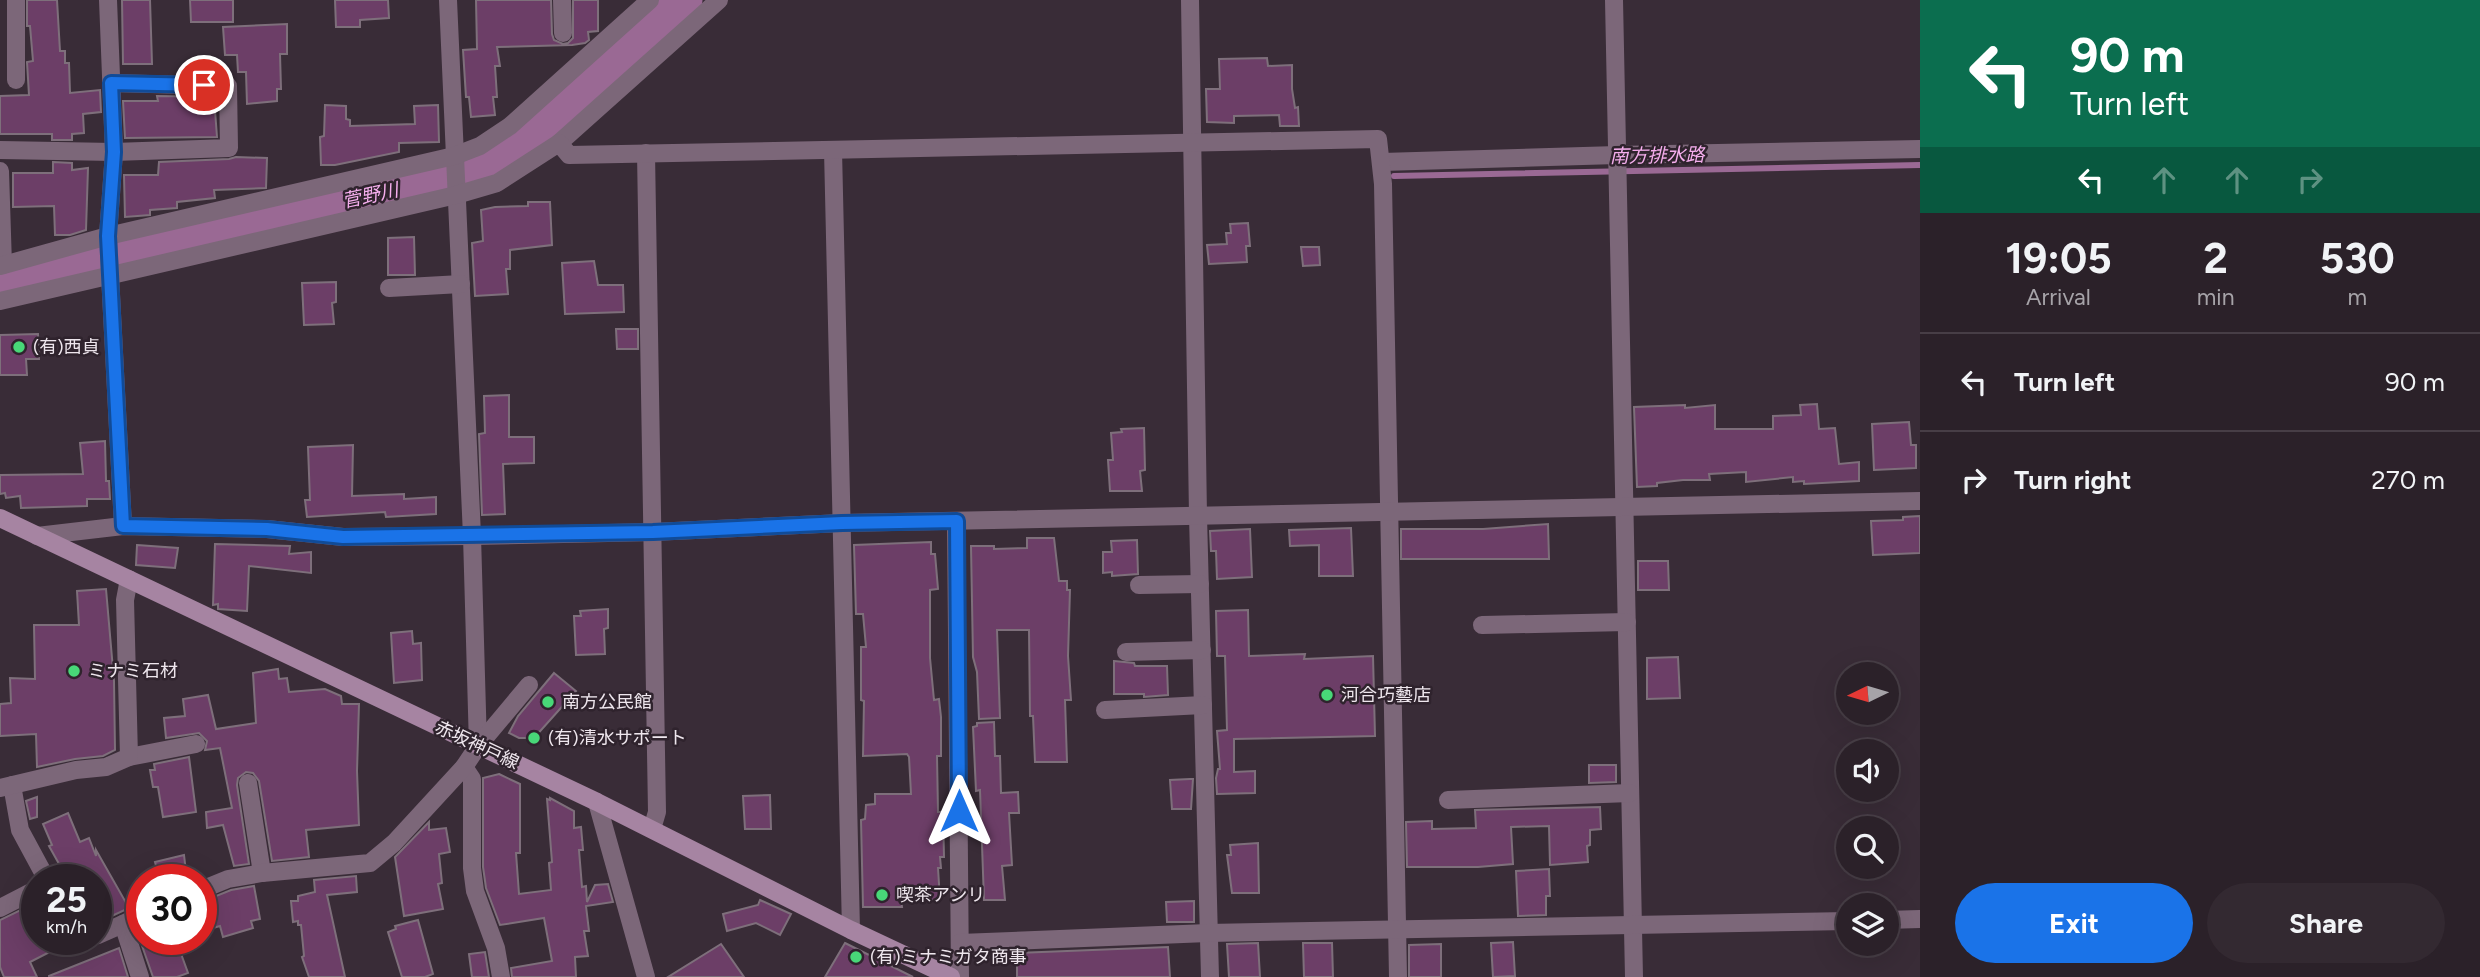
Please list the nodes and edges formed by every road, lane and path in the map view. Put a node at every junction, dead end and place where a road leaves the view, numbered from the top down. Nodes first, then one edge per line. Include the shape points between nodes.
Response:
1 (16, 0) edge
2 (108, 0) edge
3 (448, 0) edge
4 (562, 0) edge
5 (650, 0) edge
6 (719, 0) edge
7 (1189, 0) edge
8 (1614, 0) edge
9 (563, 33) dead end
10 (16, 80) dead end
11 (111, 83) junction
12 (559, 143) junction
13 (1192, 143) junction
14 (1920, 149) edge
15 (0, 150) edge
16 (833, 150) junction
17 (114, 152) junction
18 (646, 153) junction
19 (454, 156) junction
20 (1617, 156) junction
21 (1382, 162) junction
22 (0, 171) edge
23 (456, 195) junction
24 (110, 254) junction
25 (2, 265) edge
26 (460, 284) junction
27 (390, 288) dead end
28 (0, 301) edge
29 (1920, 501) edge
30 (1625, 506) junction
31 (1388, 511) junction
32 (1198, 516) junction
33 (0, 518) edge
34 (957, 521) junction
35 (842, 523) junction
36 (123, 526) junction
37 (653, 532) junction
38 (37, 536) junction
39 (472, 536) junction
40 (129, 579) junction
41 (1200, 584) junction
42 (1139, 585) dead end
43 (1627, 622) junction
44 (1482, 625) dead end
45 (1202, 650) junction
46 (1126, 652) dead end
47 (529, 685) dead end
48 (1203, 705) junction
49 (1105, 710) dead end
50 (196, 744) dead end
51 (478, 746) junction
52 (129, 757) junction
53 (464, 767) junction
54 (248, 783) dead end
55 (6, 786) edge
56 (1630, 793) junction
57 (1448, 800) dead end
58 (597, 802) junction
59 (652, 829) junction
60 (38, 864) edge
61 (262, 873) junction
62 (217, 883) edge
63 (21, 897) edge
64 (0, 908) edge
65 (1920, 919) edge
66 (1899, 920) edge
67 (1836, 921) edge
68 (126, 923) edge
69 (123, 924) junction
70 (1632, 926) junction
71 (112, 929) edge
72 (851, 930) junction
73 (1397, 931) junction
74 (1208, 933) junction
75 (960, 943) junction
76 (140, 977) edge
77 (501, 977) edge
78 (646, 977) edge
79 (951, 977) edge
80 (960, 977) edge
81 (1210, 977) edge
82 (1398, 977) edge
83 (1634, 977) edge

1 - 10 street
2 - 11 street
3 - 19 street
4 - 9 street
5 - 19 street via 510,126
6 - 12 street
7 - 13 street
8 - 20 street
11 - 17 street
11 - 17 street via 228,86 229,148
12 - 18 street via 569,155
12 - 23 street via 496,183
13 - 16 street
13 - 21 street via 1378,139
13 - 32 street
14 - 20 street
15 - 17 street
16 - 18 street
16 - 35 street
17 - 24 street
18 - 37 street
19 - 23 street
19 - 24 street
20 - 21 street
20 - 30 street
21 - 31 street
22 - 25 street
23 - 24 street
23 - 26 street
24 - 25 street
24 - 28 street
24 - 36 street
26 - 27 street
26 - 39 street
29 - 30 street
30 - 31 street
30 - 43 street
31 - 32 street
31 - 73 street
32 - 34 street
32 - 41 street
33 - 38 main road, 赤坂神戸線
34 - 35 street
34 - 75 street
35 - 37 street
35 - 72 street
36 - 38 street
36 - 39 street via 267,529 343,537
37 - 39 street
37 - 59 street via 657,812
38 - 40 main road, 赤坂神戸線
39 - 51 street
40 - 51 main road, 赤坂神戸線
40 - 52 street via 125,600
41 - 42 street
41 - 45 street
43 - 44 street
43 - 56 street
45 - 46 street
45 - 48 street
47 - 51 street
48 - 49 street
48 - 74 street
50 - 52 street
51 - 53 street
51 - 58 main road, 赤坂神戸線
52 - 55 street via 106,767
53 - 61 street via 370,863
53 - 77 street via 472,779 475,891 496,948
54 - 61 street
55 - 60 street via 20,830
56 - 57 street
56 - 70 street
58 - 59 main road, 赤坂神戸線
58 - 78 street
59 - 72 main road, 赤坂神戸線
61 - 62 street
63 - 64 street
65 - 66 street
67 - 70 street
68 - 69 street
69 - 71 street
69 - 76 street
70 - 73 street
70 - 83 street
72 - 79 main road, 赤坂神戸線
73 - 74 street
73 - 82 street
74 - 75 street
74 - 81 street
75 - 80 street

